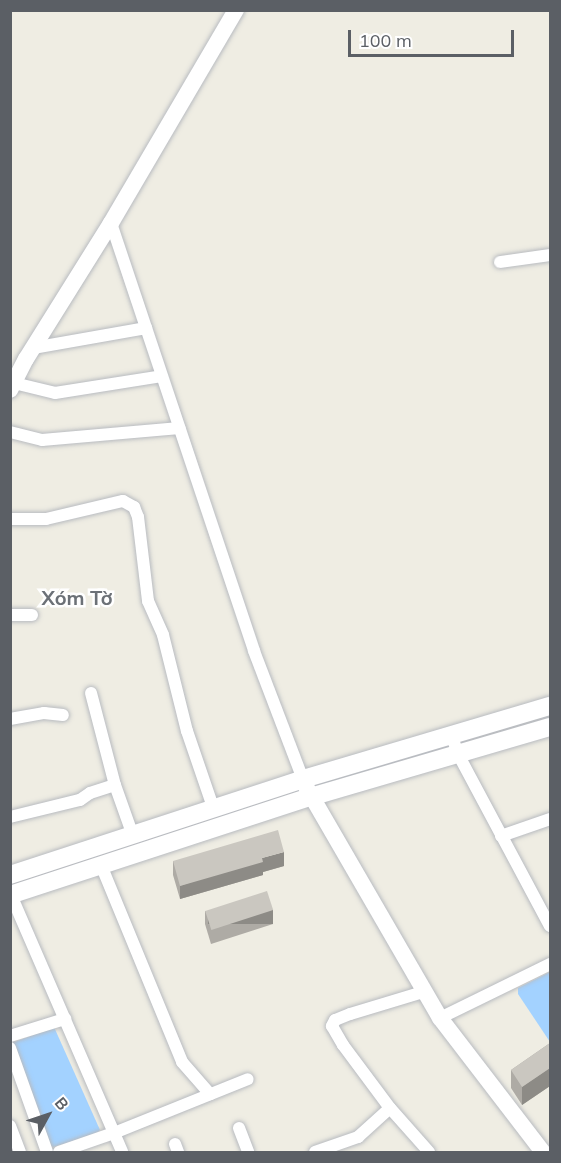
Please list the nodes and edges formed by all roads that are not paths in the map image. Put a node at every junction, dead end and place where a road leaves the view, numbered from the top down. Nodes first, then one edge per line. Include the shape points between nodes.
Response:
1 (236, 10) edge
2 (111, 223) junction
3 (550, 255) edge
4 (500, 262) dead end
5 (146, 328) junction
6 (33, 348) junction
7 (162, 376) junction
8 (12, 387) edge
9 (179, 428) junction
10 (10, 432) edge
11 (10, 519) edge
12 (10, 615) edge
13 (32, 615) dead end
14 (91, 693) dead end
15 (550, 706) edge
16 (63, 715) dead end
17 (10, 719) edge
18 (550, 728) edge
19 (452, 736) junction
20 (458, 754) junction
21 (303, 779) junction
22 (115, 785) junction
23 (310, 798) junction
24 (213, 807) junction
25 (10, 817) edge
26 (550, 819) edge
27 (132, 833) junction
28 (501, 836) junction
29 (101, 865) junction
30 (10, 875) edge
31 (11, 895) edge
32 (550, 926) edge
33 (550, 964) edge
34 (423, 992) junction
35 (440, 1018) junction
36 (65, 1019) junction
37 (10, 1036) edge
38 (10, 1048) edge
39 (248, 1079) dead end
40 (210, 1094) junction
41 (390, 1108) junction
42 (10, 1126) edge
43 (239, 1128) dead end
44 (114, 1133) junction
45 (20, 1152) edge
46 (47, 1152) edge
47 (59, 1152) edge
48 (123, 1152) edge
49 (248, 1152) edge
50 (315, 1152) edge
51 (429, 1152) edge
52 (543, 1152) edge

1 - 2 street
2 - 5 street
2 - 6 street
3 - 4 street
5 - 6 street
5 - 7 street
6 - 8 street
7 - 8 street via 56,393
7 - 9 street
9 - 10 street via 42,440
9 - 21 street via 254,651
11 - 24 street via 46,519 123,501 134,507 148,601 163,635 187,731
12 - 13 street
14 - 22 street
15 - 19 main road
16 - 17 street via 44,713
18 - 20 main road
19 - 20 street
19 - 21 main road
20 - 23 main road
20 - 28 street
21 - 23 street
21 - 24 main road
22 - 25 street via 80,800
22 - 27 street
23 - 29 main road
23 - 34 street
24 - 27 main road
26 - 28 street
27 - 30 main road
28 - 32 street
29 - 31 main road
29 - 40 street via 182,1062
31 - 36 street
33 - 35 street
34 - 35 street
34 - 41 street via 350,1014 335,1020 332,1026
35 - 52 street
36 - 37 street
36 - 44 street
38 - 46 street
39 - 40 street
40 - 44 street
41 - 50 street via 358,1137
41 - 51 street
42 - 45 street
43 - 49 street
44 - 47 street
44 - 48 street

